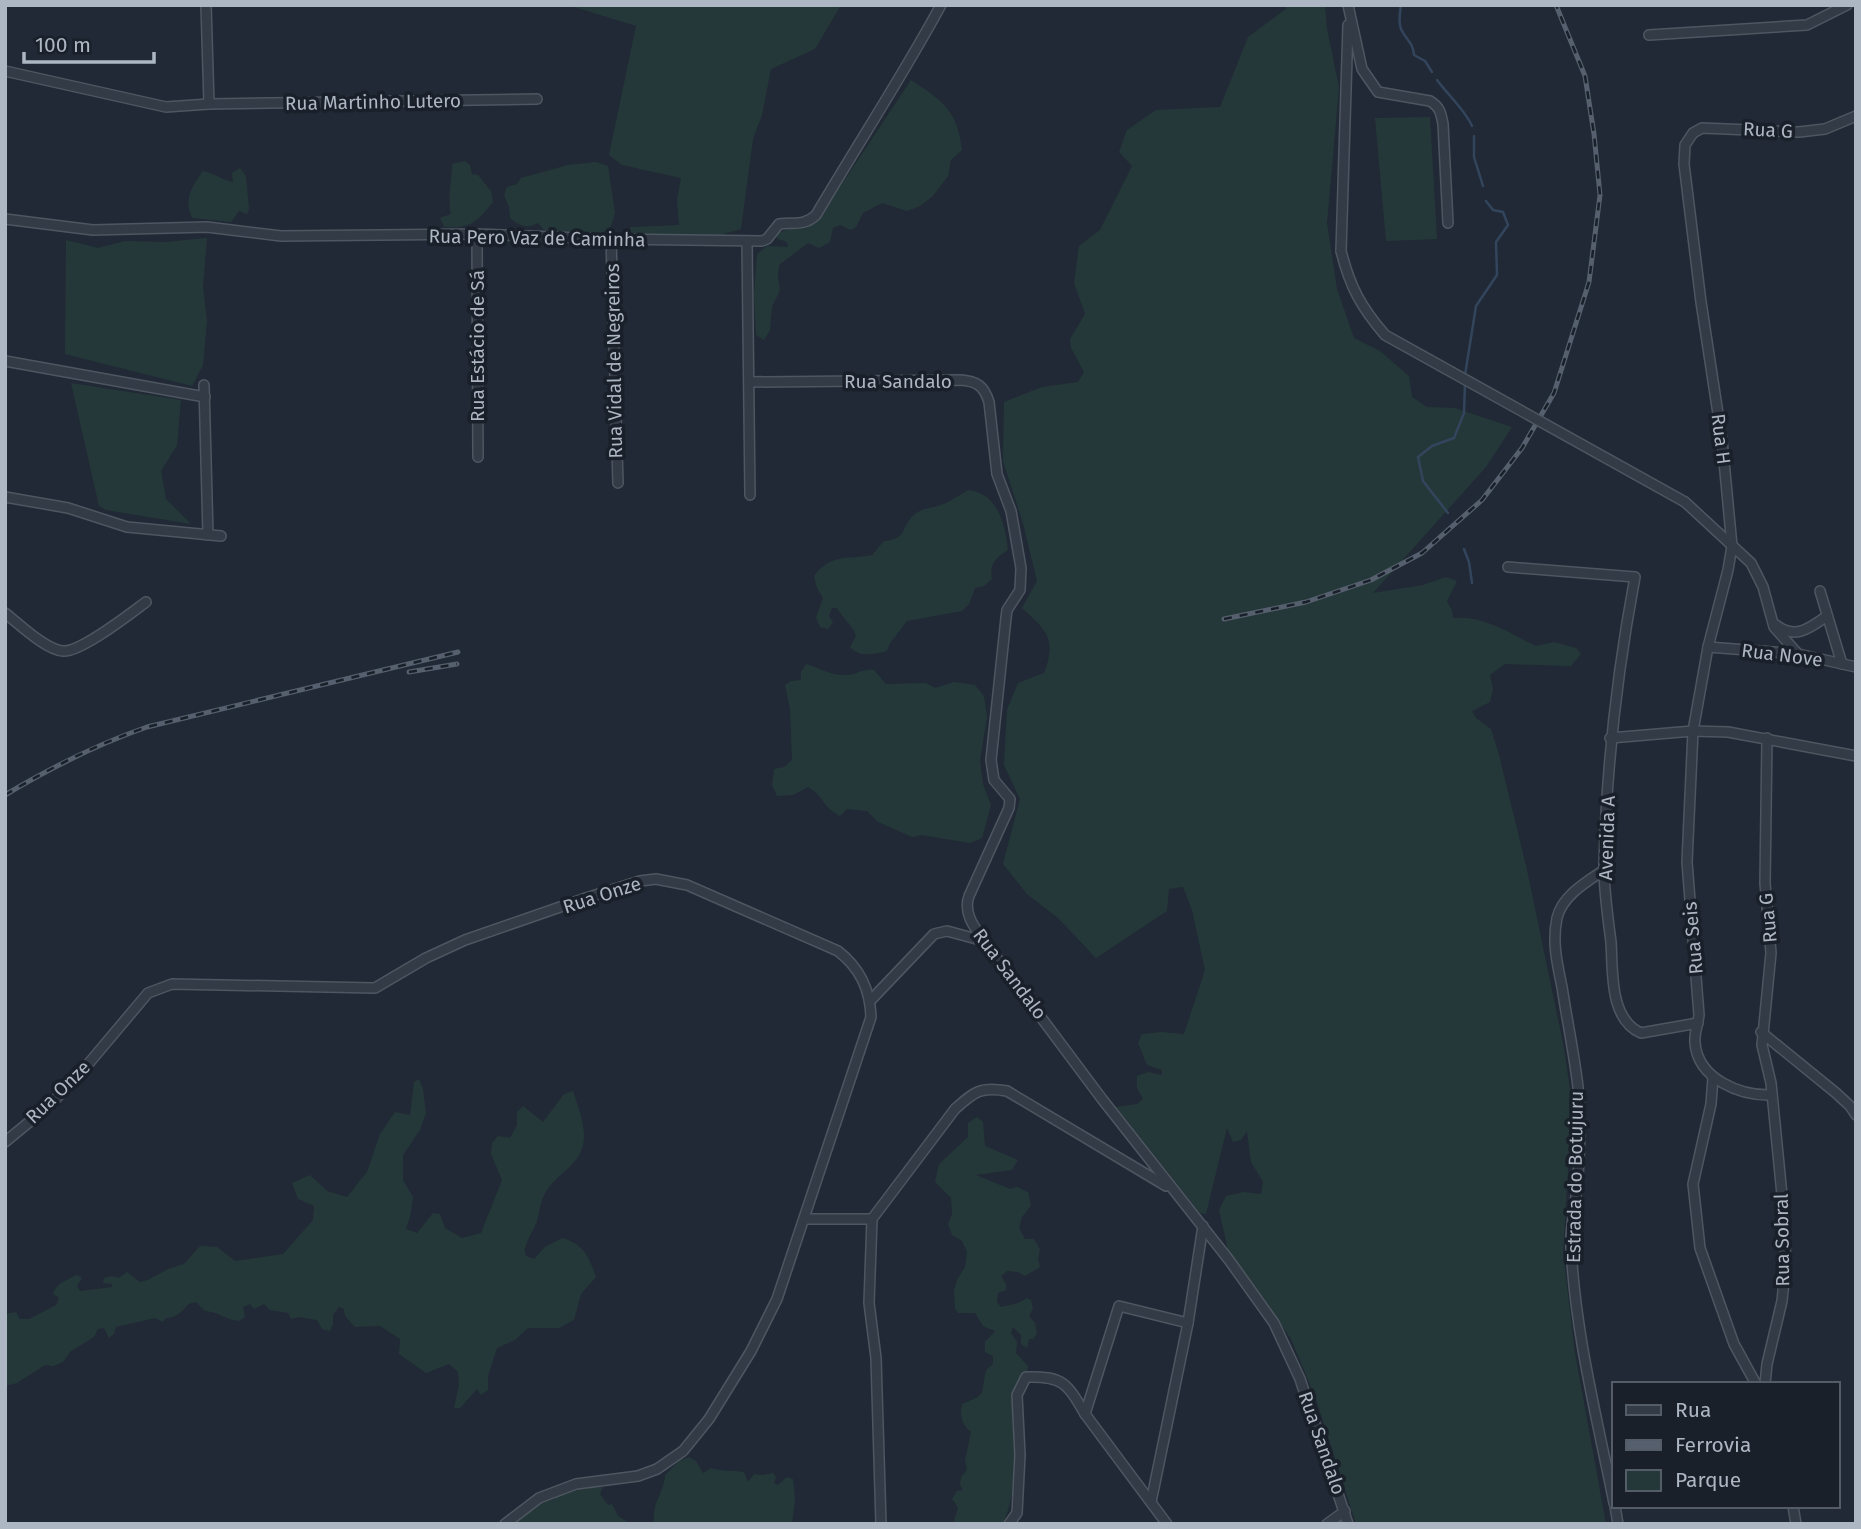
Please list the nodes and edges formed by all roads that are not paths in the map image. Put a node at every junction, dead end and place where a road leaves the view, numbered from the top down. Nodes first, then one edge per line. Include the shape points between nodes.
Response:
1 (206, 5) edge
2 (940, 5) edge
3 (1848, 5) edge
4 (1349, 7) edge
5 (1856, 11) edge
6 (1649, 35) dead end
7 (5, 71) edge
8 (537, 99) dead end
9 (209, 104) junction
10 (1856, 116) edge
11 (1685, 145) joint
12 (5, 219) edge
13 (1448, 223) dead end
14 (477, 234) junction
15 (611, 239) junction
16 (747, 242) junction
17 (5, 361) edge
18 (750, 382) junction
19 (204, 385) dead end
20 (205, 397) junction
21 (478, 457) dead end
22 (618, 483) dead end
23 (750, 495) dead end
24 (5, 497) edge
25 (208, 535) junction
26 (221, 536) dead end
27 (1732, 546) junction
28 (1508, 567) dead end
29 (1820, 591) dead end
30 (146, 602) dead end
31 (5, 613) edge
32 (1827, 616) junction
33 (1772, 621) junction
34 (1707, 647) junction
35 (1798, 654) junction
36 (1842, 664) junction
37 (1856, 667) edge
38 (1693, 731) junction
39 (1610, 737) junction
40 (1768, 738) junction
41 (1856, 756) edge
42 (1604, 870) junction
43 (984, 941) junction
44 (870, 1001) junction
45 (1698, 1023) junction
46 (1761, 1032) junction
47 (1713, 1077) junction
48 (1772, 1095) junction
49 (1856, 1115) edge
50 (5, 1142) edge
51 (1174, 1190) junction
52 (804, 1219) junction
53 (873, 1219) junction
54 (1203, 1226) junction
55 (1188, 1323) junction
56 (1755, 1382) edge
57 (1765, 1382) edge
58 (1085, 1414) junction
59 (1612, 1490) edge
60 (1151, 1502) junction
61 (1345, 1511) junction
62 (505, 1524) edge
63 (881, 1524) edge
64 (1009, 1524) edge
65 (1167, 1524) edge
66 (1327, 1524) edge
67 (1349, 1524) edge

1 - 9 street
2 - 16 street, Rua Pero Vaz de Caminha via 816,215 804,223 779,224 767,239
3 - 5 street
3 - 6 street via 1807,25
4 - 13 street via 1362,69 1378,92 1430,101 1441,111
4 - 27 street, bridge via 1342,251 1349,281 1365,311 1385,335 1685,502
7 - 9 street, Rua Martinho Lutero via 166,107
8 - 9 street, Rua Martinho Lutero
10 - 11 street, Rua G via 1825,129 1799,132 1702,128
11 - 27 street, Rua H
12 - 14 street, Rua Pero Vaz de Caminha via 93,230 207,227 281,236
14 - 15 street, Rua Pero Vaz de Caminha
14 - 21 street, Rua Estácio de Sá
15 - 16 street, Rua Pero Vaz de Caminha
15 - 22 street, Rua Vidal de Negreiros
16 - 18 street
17 - 20 street
18 - 23 street
18 - 43 street, Rua Sandalo via 960,380 977,383 986,393 997,474 1015,528 1022,584 1006,618 991,760 994,780 1010,799 1009,808 965,905
19 - 20 street
20 - 25 street
24 - 25 street via 68,508 127,527
25 - 26 street
27 - 33 street via 1758,573
27 - 34 street, Rua H
28 - 39 street, Avenida A via 1634,577
29 - 32 street
30 - 31 street via 66,652 40,640
32 - 33 street via 1808,630 1793,633
32 - 36 street
33 - 35 street
34 - 35 street, Rua Nove
34 - 38 street, Rua H
35 - 36 street, Rua Nove
36 - 37 street, Rua Nove
38 - 39 street
38 - 40 street
38 - 45 street, Rua Seis via 1687,862
39 - 42 street, Avenida A
40 - 41 street
40 - 46 street, Rua G via 1765,883 1771,963
42 - 45 street, Avenida A via 1615,988 1626,1022 1641,1033
42 - 59 street, Estrada do Botujuru via 1568,897 1554,934 1580,1108 1570,1244 1575,1292
43 - 44 street via 947,931 934,934
43 - 51 street, Rua Sandalo
44 - 50 street, Rua Onze via 851,961 838,951 687,885 640,881 454,945 375,988 160,986 133,1009 51,1104
44 - 52 street via 868,1031
45 - 47 street, Rua Seis via 1696,1049
46 - 48 street, Rua G
46 - 49 street
47 - 48 street via 1752,1095
47 - 56 street via 1693,1184 1700,1248 1734,1344
48 - 57 street, Rua Sobral via 1786,1262
51 - 53 street via 1028,1102 1007,1091 983,1089 955,1109
51 - 54 street, Rua Sandalo
52 - 53 street
52 - 62 street via 777,1299 751,1351 709,1419 683,1451 657,1469 576,1485 539,1498
53 - 63 street via 870,1303
54 - 55 street
54 - 61 street, Rua Sandalo via 1287,1347
55 - 58 street via 1119,1306
55 - 60 street
58 - 60 street
58 - 64 street via 1068,1385 1045,1377 1026,1377 1017,1395 1017,1513
60 - 65 street
61 - 66 street
61 - 67 street, Rua Sandalo

